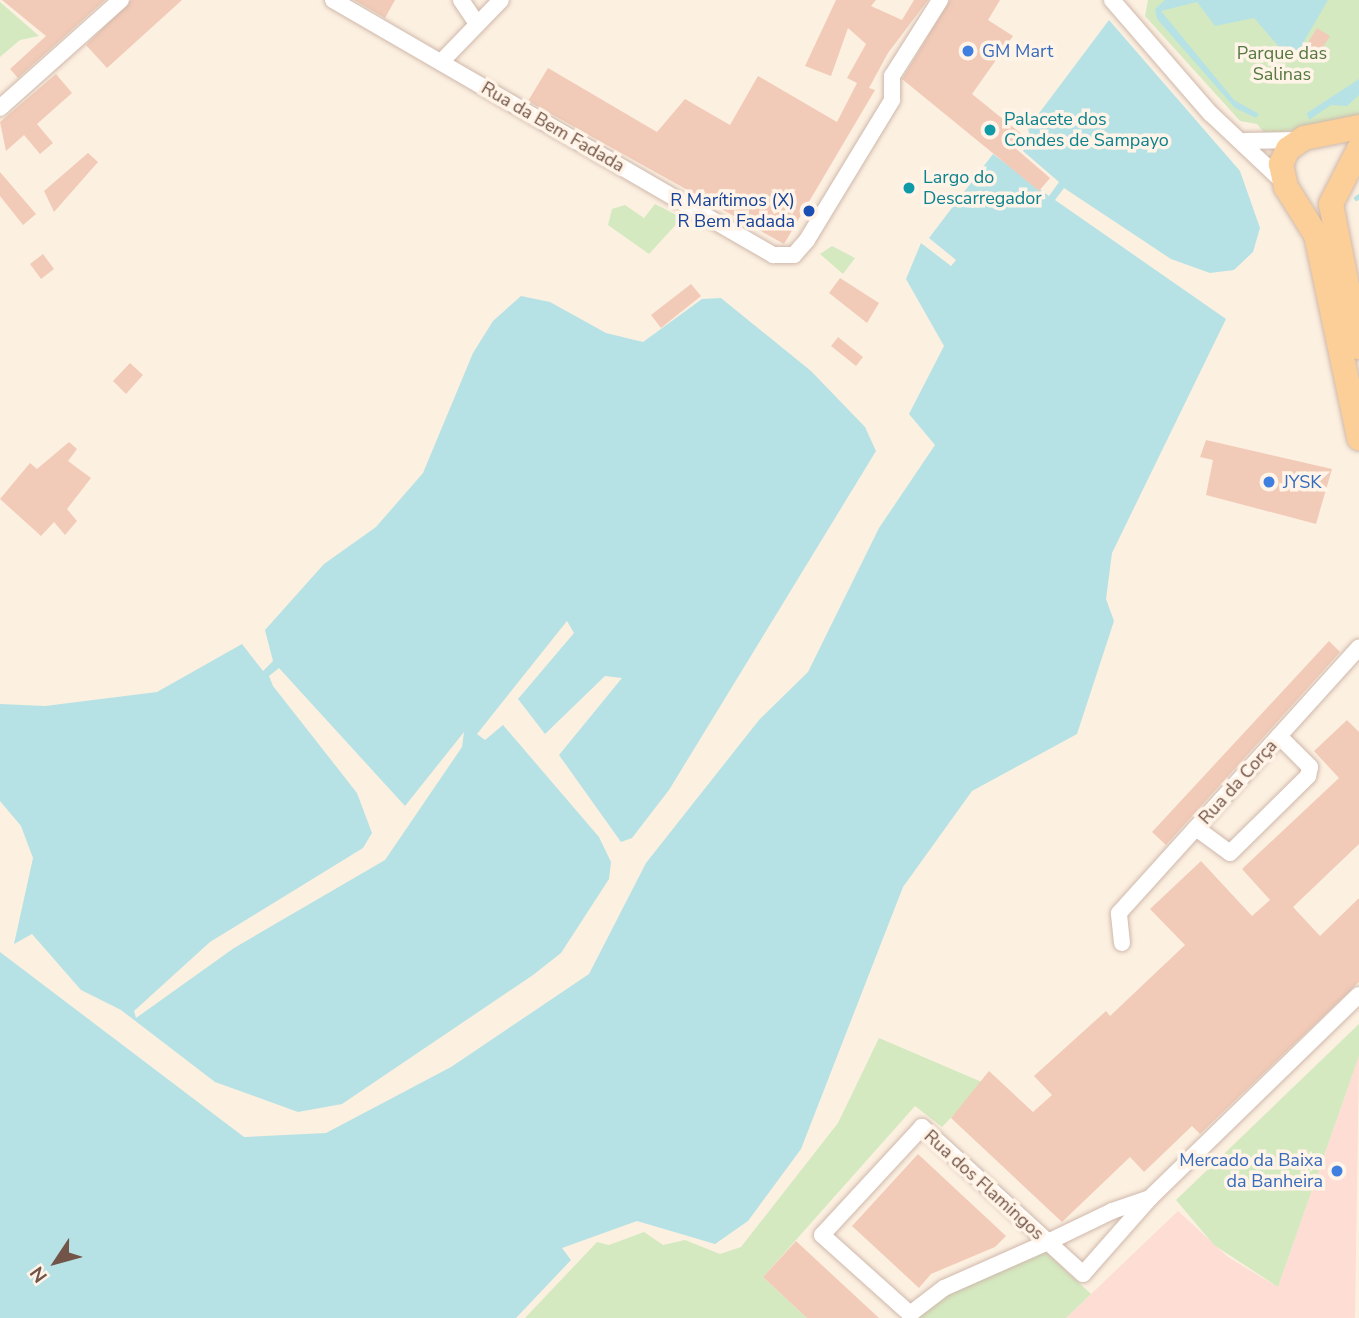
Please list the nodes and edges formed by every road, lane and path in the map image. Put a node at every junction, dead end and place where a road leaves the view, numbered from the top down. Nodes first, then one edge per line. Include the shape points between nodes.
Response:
1 (121, 0) edge
2 (333, 0) edge
3 (461, 0) edge
4 (501, 0) edge
5 (940, 0) edge
6 (1112, 0) edge
7 (477, 24) junction
8 (441, 62) junction
9 (0, 108) edge
10 (1359, 128) edge
11 (1310, 138) junction
12 (1245, 141) junction
13 (1359, 149) edge
14 (1341, 179) junction
15 (1290, 191) junction
16 (1359, 347) edge
17 (1359, 438) edge
18 (1359, 648) edge
19 (1359, 669) edge
20 (1336, 674) junction
21 (1279, 736) junction
22 (1196, 828) junction
23 (1122, 943) dead end
24 (1356, 1001) edge
25 (1150, 1198) junction
26 (1048, 1242) junction

1 - 9 street
2 - 8 street, Rua da Bem Fadada
3 - 7 street
4 - 7 street
5 - 8 street, Rua da Bem Fadada via 892,76 892,100 807,240 793,255 773,255
6 - 12 street via 1210,113
7 - 8 street
10 - 11 main road
11 - 12 street
11 - 14 main road via 1337,150
11 - 15 main road via 1283,156
12 - 15 street
13 - 14 main road
14 - 15 main road via 1321,200
14 - 16 main road via 1331,219
15 - 17 main road via 1316,235
18 - 20 street, Rua da Corça
19 - 20 street
20 - 21 street, Rua da Corça
21 - 22 street, Rua da Corça
21 - 22 street, Rua da Corça via 1310,767 1308,776 1230,853
22 - 23 street, Rua da Corça via 1119,913
24 - 25 street, Rua dos Flamingos
25 - 26 street, Rua dos Flamingos
25 - 26 street, Rua dos Flamingos via 1083,1274
26 - 26 street, Rua dos Flamingos via 944,1288 909,1314 822,1235 922,1127

